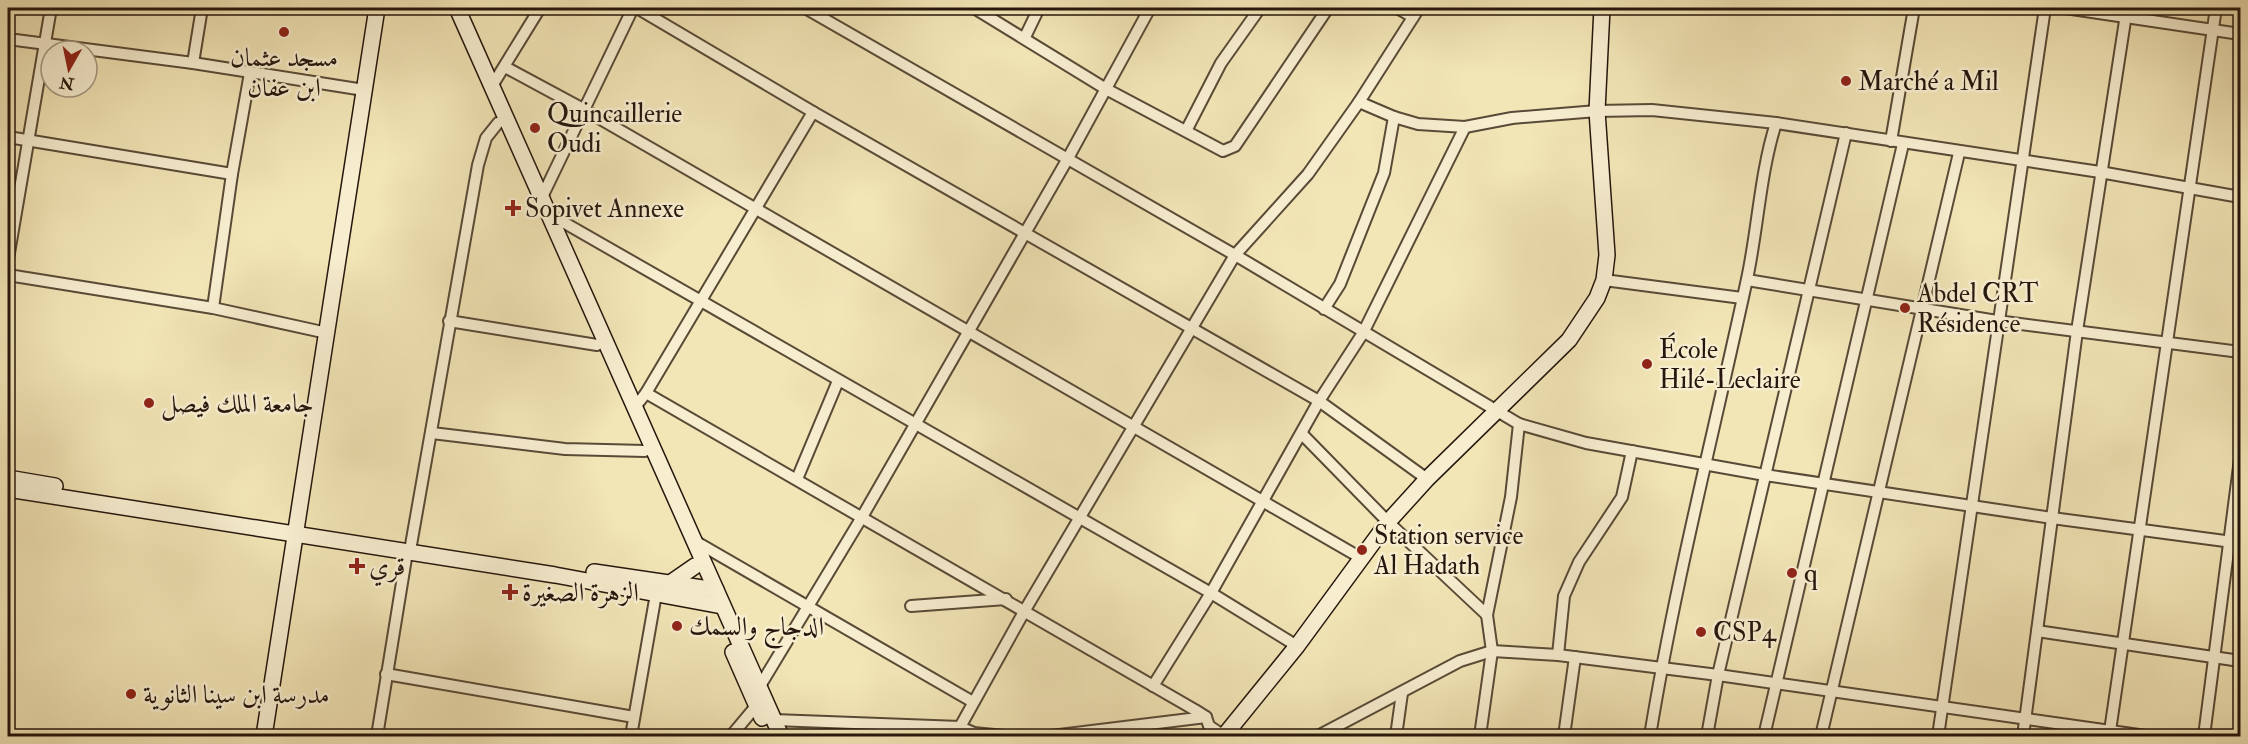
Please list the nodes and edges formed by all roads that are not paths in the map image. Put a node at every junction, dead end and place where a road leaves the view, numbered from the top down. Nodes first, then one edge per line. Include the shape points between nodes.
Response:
1 (51, 8) edge
2 (202, 8) edge
3 (447, 8) edge
4 (457, 8) edge
5 (540, 8) edge
6 (635, 8) edge
7 (805, 8) edge
8 (974, 8) edge
9 (1039, 8) edge
10 (1150, 8) edge
11 (1260, 8) edge
12 (1328, 8) edge
13 (1397, 8) edge
14 (1419, 8) edge
15 (1602, 8) edge
16 (1914, 8) edge
17 (2044, 8) edge
18 (2065, 8) edge
19 (2216, 8) edge
20 (374, 11) edge
21 (2126, 12) edge
22 (1413, 17) junction
23 (2213, 30) junction
24 (2241, 34) edge
25 (1025, 37) junction
26 (8, 39) edge
27 (46, 39) edge
28 (39, 43) edge
29 (99, 51) edge
30 (192, 63) junction
31 (505, 67) junction
32 (250, 73) junction
33 (39, 78) edge
34 (492, 86) junction
35 (1106, 88) junction
36 (364, 90) junction
37 (1359, 102) junction
38 (583, 109) junction
39 (1597, 111) junction
40 (813, 112) junction
41 (1394, 117) junction
42 (498, 123) junction
43 (1776, 123) junction
44 (1465, 127) junction
45 (1186, 131) junction
46 (1846, 133) junction
47 (8, 137) edge
48 (28, 141) junction
49 (1891, 141) junction
50 (1903, 144) junction
51 (1959, 153) junction
52 (1067, 160) junction
53 (2021, 160) junction
54 (2100, 172) junction
55 (232, 174) junction
56 (2190, 188) junction
57 (542, 197) junction
58 (2241, 197) edge
59 (753, 208) junction
60 (549, 214) junction
61 (1024, 231) junction
62 (1235, 255) junction
63 (8, 259) edge
64 (8, 275) edge
65 (1604, 280) junction
66 (1747, 280) junction
67 (1809, 290) junction
68 (1742, 298) junction
69 (1867, 298) junction
70 (699, 302) junction
71 (213, 308) junction
72 (1923, 308) junction
73 (1324, 309) junction
74 (449, 321) junction
75 (1997, 321) junction
76 (1189, 329) junction
77 (967, 330) junction
78 (2077, 331) junction
79 (327, 333) junction
80 (1363, 333) junction
81 (2167, 342) junction
82 (597, 345) junction
83 (2241, 352) edge
84 (838, 381) junction
85 (646, 393) junction
86 (1319, 401) junction
87 (635, 407) junction
88 (1497, 411) junction
89 (914, 422) junction
90 (1519, 424) junction
91 (1132, 428) junction
92 (432, 433) junction
93 (1302, 434) junction
94 (645, 451) junction
95 (1632, 451) junction
96 (2241, 459) edge
97 (1704, 464) junction
98 (1765, 475) junction
99 (8, 478) edge
100 (797, 479) junction
101 (1427, 479) junction
102 (1822, 484) junction
103 (8, 489) edge
104 (1879, 491) junction
105 (1262, 503) junction
106 (1971, 506) junction
107 (862, 517) junction
108 (2052, 518) junction
109 (1081, 519) junction
110 (1388, 522) junction
111 (297, 530) junction
112 (2141, 531) junction
113 (693, 540) junction
114 (2228, 542) junction
115 (2241, 543) edge
116 (409, 548) junction
117 (1361, 558) junction
118 (695, 566) junction
119 (669, 584) junction
120 (1211, 593) junction
121 (656, 594) junction
122 (714, 598) junction
123 (1006, 599) junction
124 (911, 606) dead end
125 (809, 608) junction
126 (1025, 610) junction
127 (1487, 615) junction
128 (2037, 631) junction
129 (2123, 645) junction
130 (1297, 646) junction
131 (1492, 651) junction
132 (1557, 655) junction
133 (1575, 657) junction
134 (2212, 657) junction
135 (2241, 661) edge
136 (1661, 669) junction
137 (386, 674) junction
138 (1718, 675) junction
139 (1776, 684) junction
140 (760, 686) junction
141 (1153, 686) junction
142 (1830, 692) junction
143 (1402, 693) junction
144 (973, 702) junction
145 (757, 705) junction
146 (1942, 708) junction
147 (634, 717) junction
148 (1206, 717) junction
149 (774, 720) junction
150 (2026, 720) junction
151 (960, 727) junction
152 (2110, 731) junction
153 (2079, 732) edge
154 (264, 736) edge
155 (377, 736) edge
156 (631, 736) edge
157 (731, 736) edge
158 (770, 736) edge
159 (781, 736) edge
160 (1004, 736) edge
161 (1051, 736) edge
162 (1224, 736) edge
163 (1318, 736) edge
164 (1396, 736) edge
165 (1480, 736) edge
166 (1564, 736) edge
167 (1650, 736) edge
168 (1707, 736) edge
169 (1764, 736) edge
170 (1821, 736) edge
171 (1938, 736) edge
172 (2023, 736) edge
173 (2146, 736) edge
174 (2204, 736) edge

1 - 27 street
2 - 30 street
3 - 42 street
4 - 34 street
5 - 31 street
6 - 38 street
6 - 40 street
7 - 52 street
8 - 25 street
9 - 25 street
10 - 35 street
11 - 45 street via 1221,63
12 - 45 street via 1235,146 1223,151
13 - 22 street
14 - 22 street
15 - 39 street
16 - 49 street
17 - 53 street
18 - 21 street
19 - 23 street
20 - 36 street
21 - 23 street
21 - 54 street
22 - 37 street
23 - 24 street
23 - 56 street
25 - 35 street
26 - 28 street
29 - 30 street
30 - 32 street
31 - 34 street
31 - 38 street
32 - 36 street
32 - 55 street
33 - 48 street
34 - 57 street
35 - 45 street
35 - 52 street
36 - 79 street
37 - 41 street
37 - 62 street via 1308,174
38 - 57 street
38 - 59 street
39 - 43 street via 1652,110
39 - 44 street via 1512,118
39 - 65 street via 1607,255
40 - 59 street
40 - 61 street
41 - 44 street via 1418,124
41 - 73 street via 1381,183 1340,284
42 - 74 street via 486,138 478,165
42 - 82 street
43 - 46 street
43 - 66 street
44 - 80 street
46 - 49 street
46 - 67 street
47 - 48 street
48 - 55 street
48 - 63 street
49 - 50 street
50 - 51 street
50 - 69 street
51 - 53 street
51 - 72 street
52 - 61 street
52 - 62 street
53 - 54 street
53 - 75 street
54 - 56 street
54 - 78 street
55 - 71 street
56 - 58 street
56 - 81 street
57 - 60 street
59 - 70 street
59 - 77 street
60 - 70 street
60 - 87 street
61 - 76 street
61 - 77 street
62 - 73 street
62 - 76 street
64 - 71 street
65 - 68 street
65 - 88 street via 1597,298 1569,340
66 - 67 street
66 - 68 street
67 - 69 street
67 - 98 street
68 - 97 street
69 - 72 street
69 - 102 street
70 - 84 street
70 - 85 street
71 - 79 street
72 - 75 street
72 - 104 street
73 - 80 street
74 - 82 street
74 - 92 street
75 - 78 street
75 - 106 street
76 - 86 street
76 - 91 street
77 - 89 street
77 - 91 street
78 - 81 street
78 - 108 street
79 - 111 street
80 - 86 street
80 - 88 street
81 - 83 street
81 - 112 street
82 - 94 street
84 - 89 street
84 - 100 street
85 - 87 street
85 - 100 street
86 - 93 street
86 - 101 street
87 - 113 street
88 - 90 street
88 - 101 street
89 - 107 street
89 - 109 street
90 - 95 street
90 - 127 street via 1511,497
91 - 105 street
91 - 109 street
92 - 94 street via 547,448
92 - 116 street
93 - 105 street
93 - 110 street
94 - 118 street
95 - 97 street
95 - 132 street via 1622,497 1579,562 1564,596
96 - 114 street
97 - 98 street
97 - 136 street
98 - 102 street
98 - 138 street
99 - 111 street
100 - 107 street
101 - 110 street
102 - 104 street
102 - 139 street
103 - 111 street
104 - 106 street
104 - 142 street
105 - 117 street
105 - 120 street
106 - 108 street
106 - 146 street
107 - 123 street
107 - 125 street
108 - 112 street
108 - 128 street
109 - 120 street
109 - 126 street
110 - 117 street
110 - 127 street
111 - 116 street
111 - 154 street
112 - 114 street
112 - 129 street
113 - 122 street
113 - 125 street
114 - 115 street
114 - 134 street
116 - 119 street
116 - 121 street
116 - 137 street
117 - 130 street
118 - 119 street
118 - 122 street
119 - 122 street
120 - 130 street
120 - 141 street
121 - 122 street
121 - 147 street
122 - 140 street
122 - 145 street
123 - 124 street
123 - 126 street
125 - 140 street
125 - 144 street
126 - 141 street
126 - 144 street
127 - 131 street
128 - 129 street
128 - 150 street
129 - 134 street
129 - 152 street
130 - 162 street
131 - 132 street
131 - 143 street via 1460,661
131 - 165 street
132 - 133 street
133 - 136 street
133 - 166 street
134 - 135 street
134 - 174 street
136 - 138 street
136 - 167 street
137 - 147 street
137 - 155 street
138 - 139 street
138 - 168 street
139 - 142 street
139 - 169 street
140 - 149 street
141 - 148 street
142 - 146 street
142 - 170 street
143 - 163 street
143 - 164 street
144 - 151 street
145 - 157 street
145 - 158 street
146 - 150 street
146 - 171 street
147 - 156 street
148 - 161 street
148 - 162 street via 1209,726
149 - 151 street
149 - 159 street
150 - 153 street
150 - 172 street
151 - 160 street via 974,733
152 - 153 street
152 - 173 street

